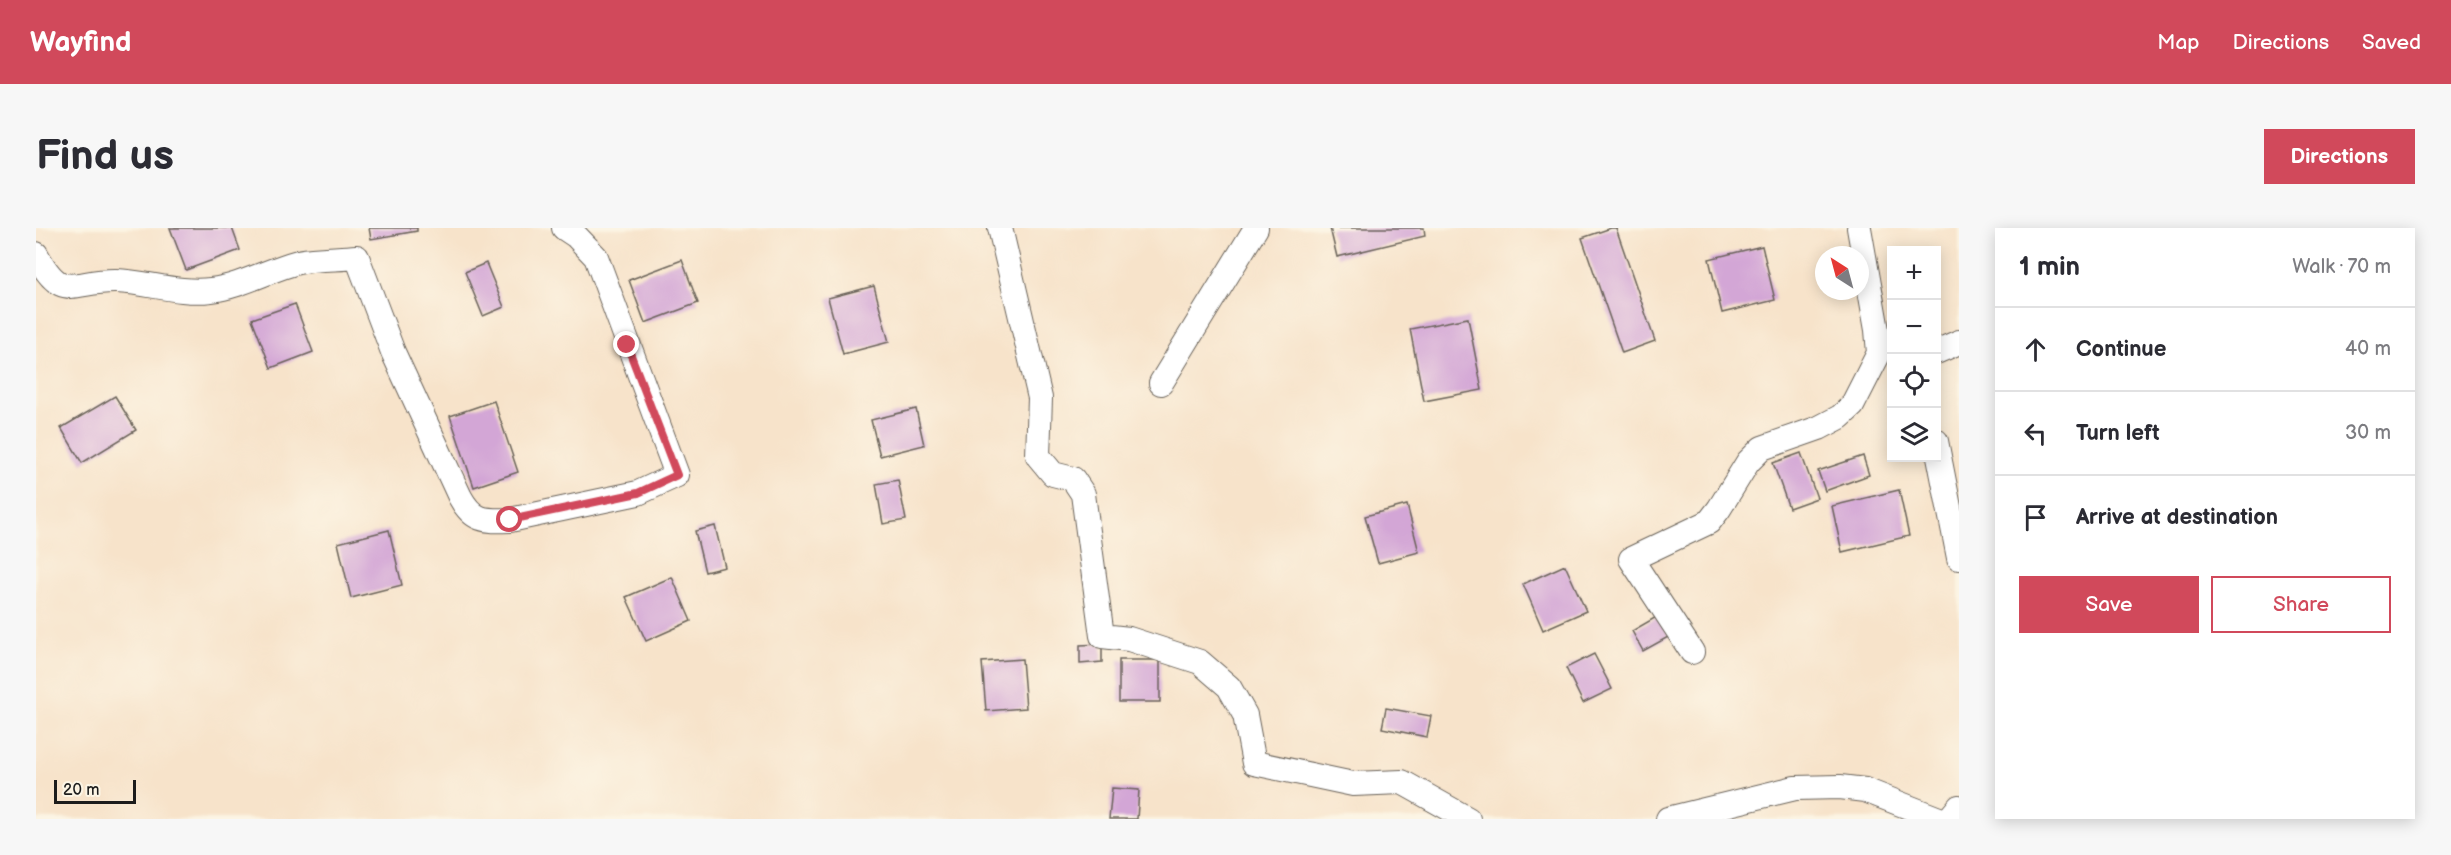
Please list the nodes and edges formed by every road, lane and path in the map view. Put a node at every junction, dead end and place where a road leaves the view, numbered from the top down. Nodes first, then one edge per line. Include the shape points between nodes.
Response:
1 (564, 228) edge
2 (1000, 228) edge
3 (1256, 228) edge
4 (1859, 228) edge
5 (36, 254) edge
6 (1959, 342) edge
7 (1941, 349) edge
8 (1887, 358) edge
9 (1161, 383) dead end
10 (1940, 462) edge
11 (1959, 558) edge
12 (1692, 652) dead end
13 (1959, 807) edge
14 (1468, 819) edge
15 (1668, 819) edge
16 (1939, 819) edge
17 (1949, 819) edge

1 - 5 street via 596,257 677,475 638,493 493,521 479,519 467,511 393,352 357,257 298,262 248,282 210,290 114,281 67,287 48,276
2 - 14 street via 1040,398 1038,456 1053,474 1073,479 1083,494 1102,636 1129,639 1200,662 1229,687 1245,715 1254,763 1353,784 1402,782
3 - 9 street
4 - 8 street via 1877,330
6 - 7 street
8 - 12 street via 1840,417 1762,448 1748,462 1709,522 1631,559
10 - 11 street
13 - 17 street
15 - 16 street via 1795,788 1865,790

